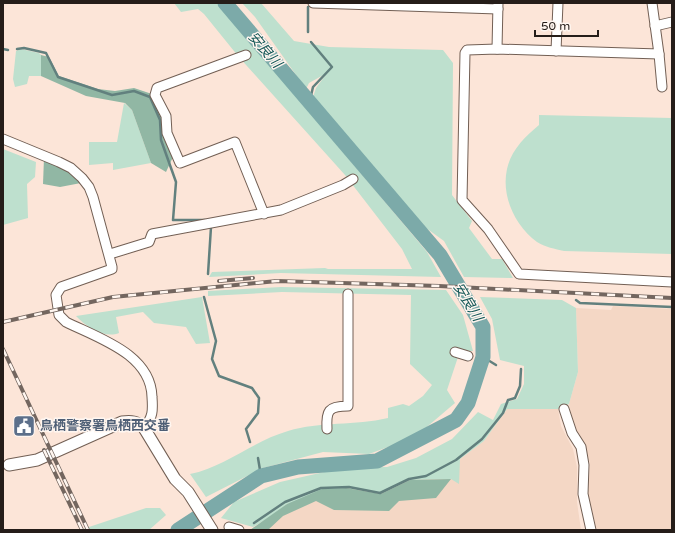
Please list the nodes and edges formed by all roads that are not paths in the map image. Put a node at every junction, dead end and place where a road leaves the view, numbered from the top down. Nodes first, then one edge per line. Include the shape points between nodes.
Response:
1 (313, 3) edge
2 (558, 3) edge
3 (652, 3) edge
4 (361, 4) edge
5 (420, 5) edge
6 (498, 6) edge
7 (672, 22) edge
8 (654, 26) junction
9 (497, 49) junction
10 (556, 51) junction
11 (659, 54) junction
12 (246, 56) dead end
13 (662, 87) dead end
14 (3, 139) edge
15 (353, 179) dead end
16 (264, 214) junction
17 (110, 254) junction
18 (672, 282) edge
19 (348, 294) dead end
20 (455, 352) dead end
21 (468, 356) dead end
22 (564, 409) dead end
23 (144, 428) junction
24 (327, 429) dead end
25 (6, 465) edge
26 (228, 527) dead end
27 (212, 530) edge
28 (239, 530) edge
29 (591, 530) edge

1 - 4 street
2 - 10 street
3 - 8 street
4 - 5 street
5 - 6 street
6 - 9 street
7 - 8 street
8 - 11 street
9 - 10 street
9 - 18 street via 472,49 465,53 462,200 488,229 519,274
10 - 11 street
11 - 13 street
12 - 16 street via 157,88 155,95 166,116 167,132 180,163 235,142
14 - 17 street via 59,162 82,178 93,197
15 - 16 street via 281,210
16 - 17 street via 152,234 149,242
17 - 23 street via 112,269 61,287 56,295 59,315 66,322 125,351 143,369 152,388 154,411
19 - 24 street via 348,406 335,406 330,409 327,414
20 - 21 street
22 - 29 street via 570,428 581,447 584,466 583,494
23 - 25 main road via 139,423 122,422 37,460
23 - 27 main road via 175,479 188,492
26 - 28 street

